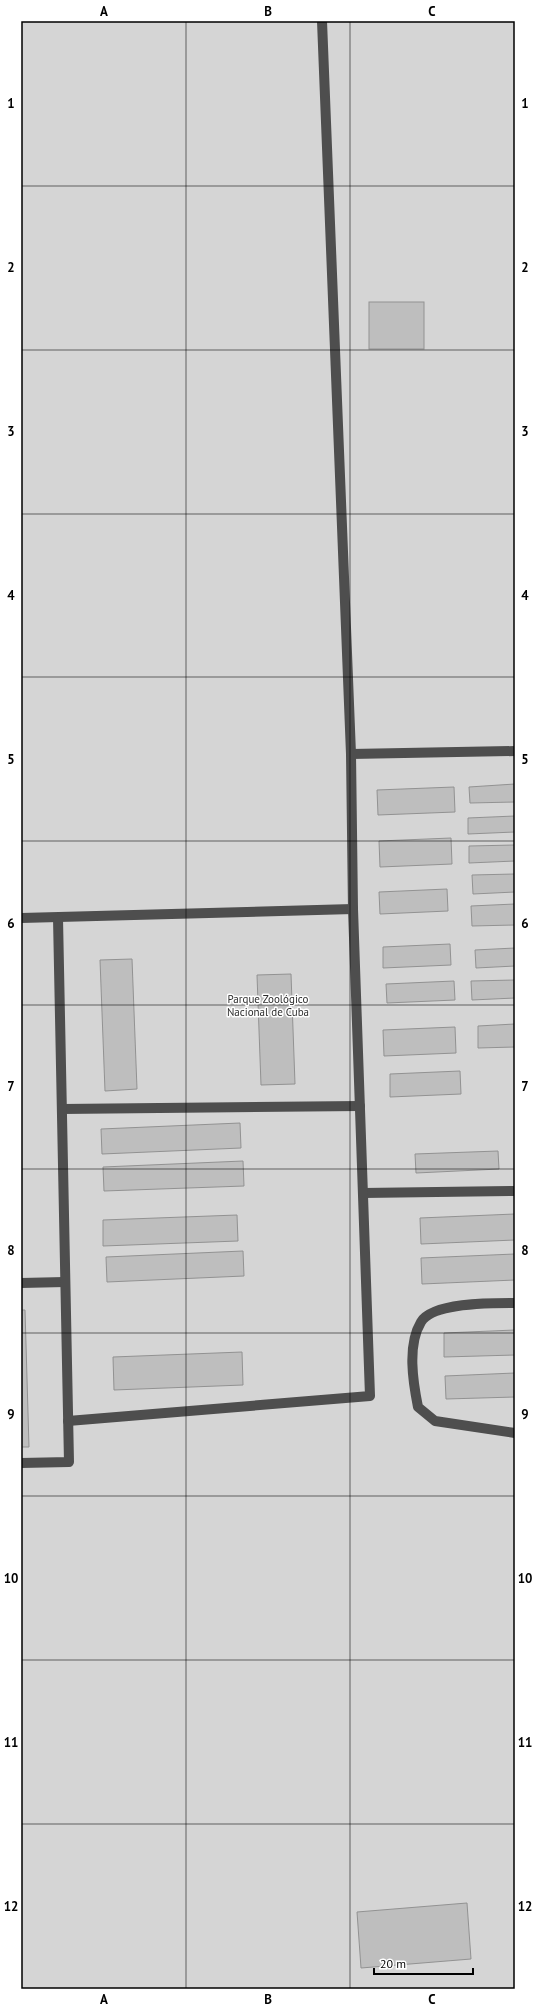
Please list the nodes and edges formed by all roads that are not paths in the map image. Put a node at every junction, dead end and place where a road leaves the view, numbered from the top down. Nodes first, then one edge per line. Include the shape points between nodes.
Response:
1 (322, 21) edge
2 (515, 751) edge
3 (351, 754) junction
4 (353, 909) junction
5 (21, 918) edge
6 (58, 918) junction
7 (360, 1106) junction
8 (62, 1109) junction
9 (515, 1191) edge
10 (363, 1193) junction
11 (65, 1282) junction
12 (21, 1283) edge
13 (515, 1303) edge
14 (68, 1421) junction
15 (515, 1433) edge
16 (21, 1463) edge

1 - 3 lane
2 - 3 lane
3 - 4 lane
4 - 6 lane
4 - 7 lane
5 - 6 lane
6 - 8 lane
7 - 8 lane
7 - 10 lane
8 - 11 lane
9 - 10 lane
10 - 14 lane via 370,1396
11 - 12 lane
11 - 14 lane
13 - 15 lane via 465,1304 435,1312 421,1321 413,1345 413,1380 418,1407 435,1421
14 - 16 lane via 70,1462

